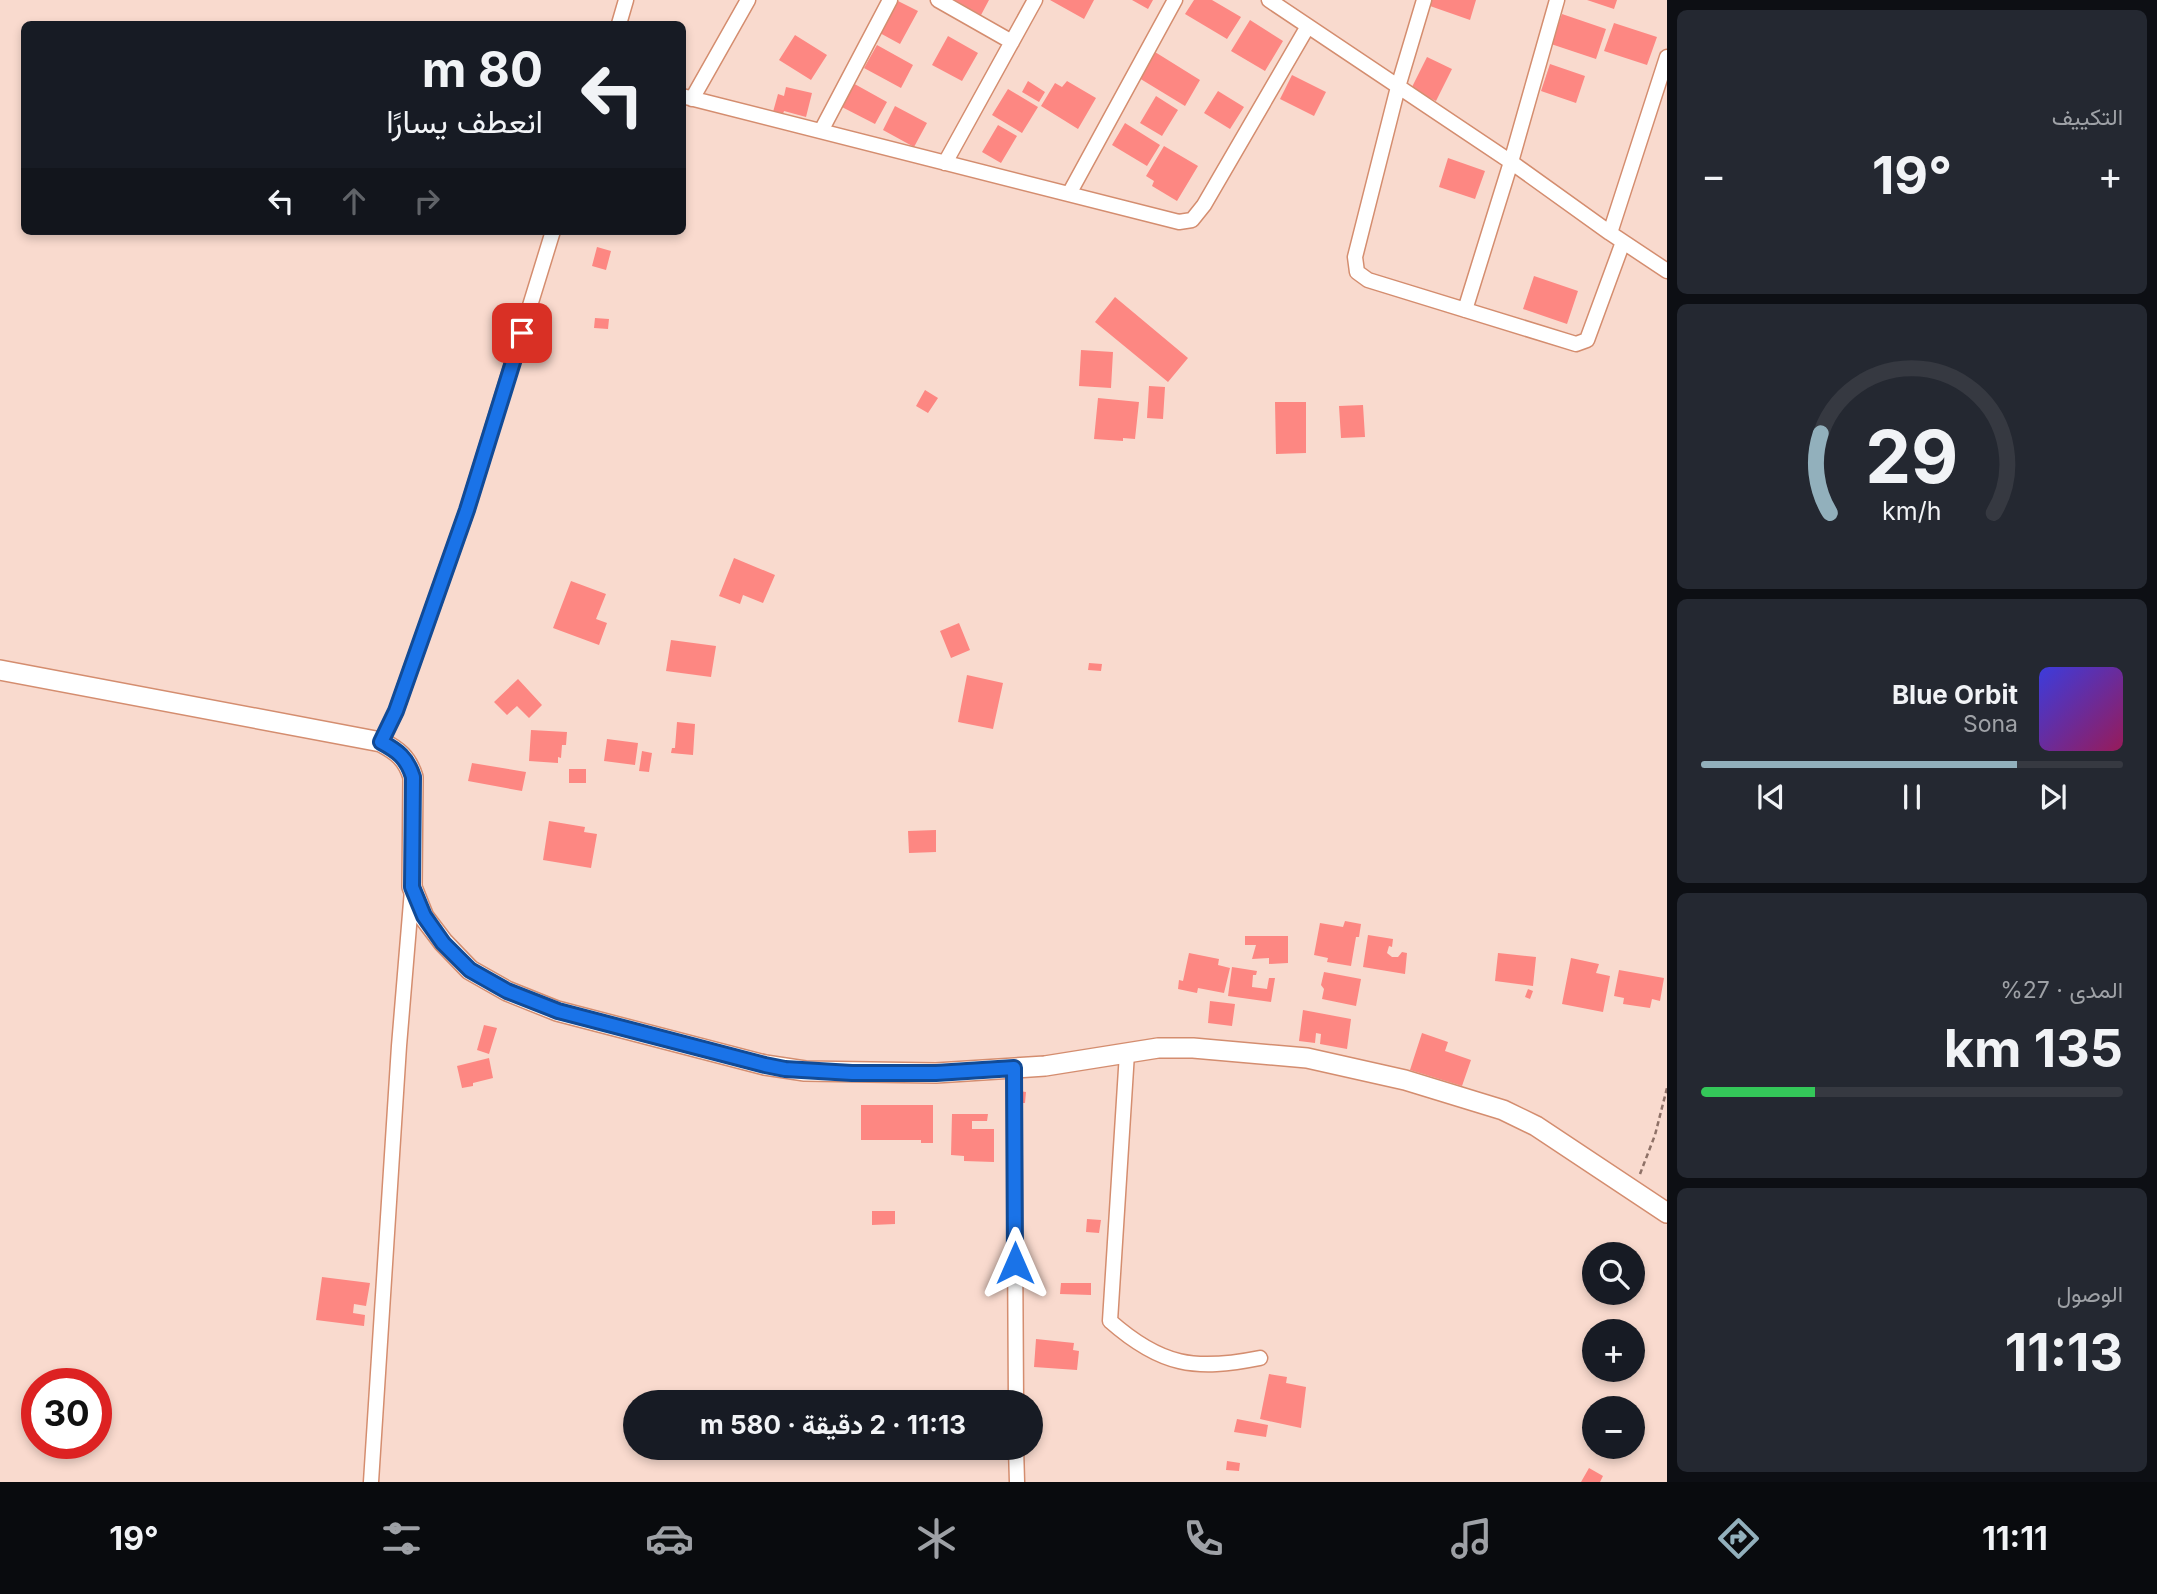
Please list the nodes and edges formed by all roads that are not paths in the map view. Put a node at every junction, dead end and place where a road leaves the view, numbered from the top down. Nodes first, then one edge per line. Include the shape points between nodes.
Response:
1 (626, 0) edge
2 (748, 0) edge
3 (890, 0) edge
4 (938, 0) edge
5 (1035, 0) edge
6 (1175, 0) edge
7 (1269, 0) edge
8 (1424, 0) edge
9 (1557, 0) edge
10 (1286, 5) edge
11 (620, 21) edge
12 (1308, 26) junction
13 (1012, 42) junction
14 (1667, 57) edge
15 (1398, 87) junction
16 (687, 97) edge
17 (821, 131) junction
18 (1511, 162) junction
19 (945, 163) junction
20 (1069, 194) junction
21 (1609, 233) junction
22 (552, 235) edge
23 (1623, 242) junction
24 (1667, 271) edge
25 (1465, 310) junction
26 (0, 670) edge
27 (381, 742) junction
28 (412, 887) junction
29 (1127, 1053) junction
30 (1014, 1068) junction
31 (1667, 1213) edge
32 (1260, 1358) dead end
33 (1016, 1390) edge
34 (1016, 1460) edge
35 (371, 1482) edge
36 (1017, 1482) edge

1 - 11 street
2 - 16 street
3 - 17 street
4 - 13 street
5 - 13 street
6 - 20 street
7 - 10 street
8 - 15 street
9 - 18 street
10 - 12 street
12 - 15 street
12 - 20 street via 1192,220 1179,222
13 - 19 street
14 - 21 street
15 - 18 street
15 - 25 street via 1355,257 1357,272 1368,280
16 - 17 street
17 - 19 street
18 - 21 street
18 - 25 street
19 - 20 street
21 - 23 street
22 - 27 street via 467,510
23 - 24 street
23 - 25 street via 1587,340 1576,344
26 - 27 street
27 - 28 street via 408,761 413,777
28 - 30 street via 424,916 470,970 558,1011 805,1072 936,1073
28 - 35 street
29 - 30 street
29 - 31 street via 1193,1048 1294,1057 1405,1080 1503,1110 1536,1126
29 - 32 street via 1110,1321 1158,1356 1186,1364
30 - 33 street
34 - 36 street

